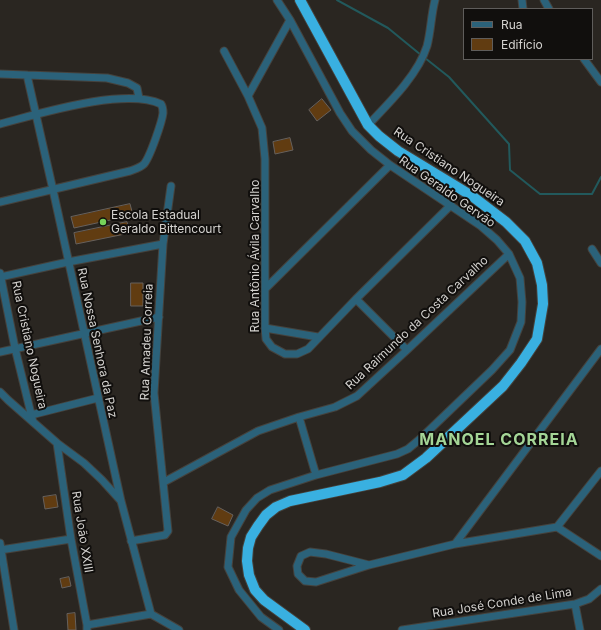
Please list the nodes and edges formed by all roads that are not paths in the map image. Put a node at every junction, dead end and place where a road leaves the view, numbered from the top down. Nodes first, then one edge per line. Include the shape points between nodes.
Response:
1 (277, 0) edge
2 (300, 0) edge
3 (435, 0) edge
4 (290, 20) junction
5 (224, 51) dead end
6 (585, 60) edge
7 (0, 74) edge
8 (27, 75) junction
9 (601, 82) edge
10 (248, 96) junction
11 (139, 98) junction
12 (36, 115) junction
13 (0, 124) edge
14 (368, 125) junction
15 (390, 165) junction
16 (171, 186) dead end
17 (53, 190) junction
18 (0, 202) edge
19 (451, 205) junction
20 (162, 244) junction
21 (592, 249) dead end
22 (509, 254) junction
23 (68, 262) junction
24 (601, 263) edge
25 (0, 275) edge
26 (266, 288) junction
27 (356, 299) junction
28 (159, 317) junction
29 (265, 328) junction
30 (83, 333) junction
31 (318, 337) junction
32 (15, 348) junction
33 (407, 350) junction
34 (601, 350) edge
35 (0, 352) edge
36 (0, 392) edge
37 (98, 398) junction
38 (31, 415) junction
39 (299, 417) junction
40 (33, 422) junction
41 (57, 443) junction
42 (601, 470) edge
43 (316, 475) junction
44 (164, 482) junction
45 (121, 501) junction
46 (557, 528) junction
47 (71, 539) junction
48 (132, 541) junction
49 (455, 544) junction
50 (0, 547) edge
51 (601, 556) edge
52 (369, 565) junction
53 (601, 589) edge
54 (575, 604) junction
55 (151, 614) junction
56 (87, 627) edge
57 (14, 630) edge
58 (179, 630) edge
59 (279, 630) edge
60 (306, 630) edge
61 (402, 630) edge
62 (580, 630) edge

1 - 4 street, Rua Geraldo Gervão
2 - 14 highway, Rua Cristiano Nogueira
3 - 14 street via 426,47 419,65 386,107
4 - 10 street
4 - 15 street, Rua Geraldo Gervão via 352,131
5 - 10 street, Rua Antônio Ávila Carvalho
6 - 9 street
7 - 8 street
8 - 11 street via 107,78 137,88
8 - 12 street, Rua Nossa Senhora da Paz
10 - 26 street, Rua Antônio Ávila Carvalho via 262,128 265,159
11 - 12 street via 107,99
11 - 17 street via 161,104 163,107 162,119 145,162 130,171
12 - 13 street
12 - 17 street, Rua Nossa Senhora da Paz
14 - 60 highway, Rua Cristiano Nogueira via 398,151 472,196 506,222 525,241 538,263 544,304 536,339 521,363 503,386 426,458 402,475 391,479 290,501 266,515 251,537 247,561 249,575 255,590 264,600
15 - 19 street, Rua Geraldo Gervão
15 - 26 street
16 - 20 street, Rua Amadeu Correia
17 - 18 street
17 - 23 street, Rua Nossa Senhora da Paz
19 - 22 street, Rua Geraldo Gervão via 481,226
19 - 27 street, Rua Antônio Ávila Carvalho
20 - 23 street
20 - 28 street, Rua Amadeu Correia
21 - 24 street
22 - 33 street, Rua Raimundo da Costa Carvalho
22 - 43 street, Rua Geraldo Gervão via 520,278 522,302 521,322 510,350 408,449
23 - 25 street
23 - 30 street, Rua Nossa Senhora da Paz
25 - 32 street, Rua Cristiano Nogueira
26 - 29 street, Rua Antônio Ávila Carvalho
27 - 31 street, Rua Antônio Ávila Carvalho
27 - 33 street
28 - 30 street
28 - 44 street, Rua Amadeu Correia via 154,394
29 - 31 street
29 - 31 street, Rua Antônio Ávila Carvalho via 266,339 272,347 285,354 296,354 308,349
30 - 32 street
30 - 37 street, Rua Nossa Senhora da Paz
32 - 35 street
32 - 38 street, Rua Cristiano Nogueira
33 - 39 street, Rua Raimundo da Costa Carvalho via 356,396 335,407
34 - 49 street
36 - 40 street
37 - 38 street
37 - 45 street, Rua Nossa Senhora da Paz
38 - 40 street, Rua Cristiano Nogueira
39 - 43 street
39 - 44 street, Rua Raimundo da Costa Carvalho via 258,431
40 - 41 street
41 - 45 street via 84,463
41 - 47 street, Rua João XXIII
42 - 46 street
43 - 59 street, Rua Geraldo Gervão via 270,490 258,498 246,510 231,537 228,567 239,590 261,617
44 - 48 street, Rua Amadeu Correia via 167,534
45 - 48 street, Rua Nossa Senhora da Paz
46 - 49 street
46 - 51 street
47 - 50 street
47 - 56 street, Rua João XXIII
48 - 55 street, Rua Nossa Senhora da Paz
49 - 52 street
50 - 57 street
52 - 52 street via 316,582 305,581 298,574 297,566 301,556 310,552
53 - 54 street, Rua José Conde de Lima via 589,599
54 - 61 street, Rua José Conde de Lima
54 - 62 street
55 - 56 street
55 - 58 street

